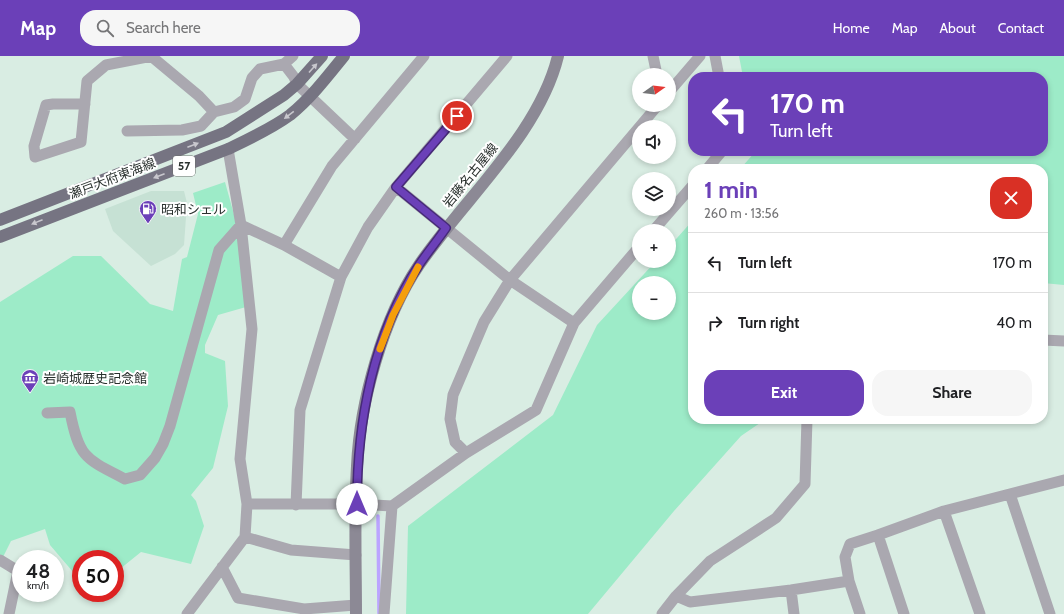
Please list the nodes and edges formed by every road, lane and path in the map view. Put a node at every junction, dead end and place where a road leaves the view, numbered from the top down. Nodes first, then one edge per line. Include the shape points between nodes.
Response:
1 (152, 56) edge
2 (293, 56) edge
3 (322, 56) edge
4 (344, 56) edge
5 (424, 56) edge
6 (507, 56) edge
7 (558, 56) edge
8 (654, 56) edge
9 (700, 56) edge
10 (715, 56) edge
11 (284, 64) junction
12 (656, 68) edge
13 (718, 72) edge
14 (297, 84) junction
15 (676, 84) edge
16 (310, 97) junction
17 (85, 104) junction
18 (214, 112) junction
19 (652, 112) edge
20 (127, 131) dead end
21 (355, 139) junction
22 (228, 149) junction
23 (718, 156) edge
24 (711, 164) edge
25 (396, 187) junction
26 (688, 191) edge
27 (0, 220) edge
28 (659, 224) edge
29 (241, 225) junction
30 (446, 228) junction
31 (0, 237) edge
32 (284, 245) junction
33 (632, 255) edge
34 (341, 277) junction
35 (510, 280) junction
36 (574, 323) junction
37 (1048, 340) edge
38 (1064, 341) edge
39 (47, 413) dead end
40 (807, 424) edge
41 (466, 452) junction
42 (1064, 480) edge
43 (1010, 494) junction
44 (247, 504) junction
45 (357, 504) junction
46 (296, 505) junction
47 (392, 506) junction
48 (944, 512) junction
49 (878, 535) junction
50 (245, 537) junction
51 (356, 555) junction
52 (0, 560) edge
53 (222, 567) junction
54 (849, 581) junction
55 (791, 590) junction
56 (676, 596) junction
57 (356, 610) edge
58 (8, 614) edge
59 (187, 614) edge
60 (384, 614) edge
61 (663, 614) edge
62 (794, 614) edge
63 (860, 614) edge
64 (904, 614) edge
65 (980, 614) edge
66 (1050, 614) edge

1 - 17 street via 106,65 87,81
1 - 18 street
2 - 11 street
14 -> 3 main road, 瀬戸大府東海線 / 57
4 - 16 main road, 瀬戸大府東海線 / 57
5 - 21 street
6 - 25 street
7 - 30 main road, 岩藤名古屋線 via 544,97 520,136
8 - 12 street
9 - 15 street
10 - 13 street
11 - 14 street
11 - 18 street via 260,69 252,78 245,99 234,107
14 - 16 street
27 -> 14 main road, 瀬戸大府東海線 / 57 via 226,132 251,118
16 - 21 street
16 -> 22 main road, 瀬戸大府東海線 / 57 via 289,115 261,133
17 - 17 street via 81,142 35,158 34,146 46,105
18 - 20 street via 201,126 182,130
19 - 35 street
21 - 32 street via 332,166
22 - 29 street
22 -> 31 main road, 瀬戸大府東海線 / 57
23 - 24 street
25 - 30 street
25 - 34 street via 368,227
26 - 28 street
29 - 32 street
29 - 39 street via 219,250 170,426 154,458 140,475 125,479 98,465 85,456 75,438 70,412
29 - 44 street via 252,329 240,460
30 - 35 street
30 - 45 main road, 岩藤名古屋線 via 418,266 393,315 377,358 363,410 357,465
32 - 34 street
33 - 36 street
34 - 46 street via 300,410
35 - 36 street
35 - 41 street via 484,322 453,395 450,419 455,442
36 - 41 street via 536,410
37 - 38 street
40 - 56 street via 805,484 776,518 710,561
41 - 47 street
42 - 43 street
43 - 48 street
43 - 66 street
44 - 46 street
44 - 50 street
45 - 46 street
45 - 47 street
45 - 51 main road, 岩藤名古屋線
47 - 60 street
48 - 49 street
48 - 65 street
49 - 54 street via 850,544 845,557
49 - 64 street
50 - 51 street via 291,550
50 - 53 street
51 - 57 main road, 岩藤名古屋線
52 - 58 street via 18,571
53 - 57 street via 238,598 304,609
53 - 59 street
54 - 55 street
54 - 63 street
55 - 56 street via 690,602
55 - 62 street
56 - 61 street

